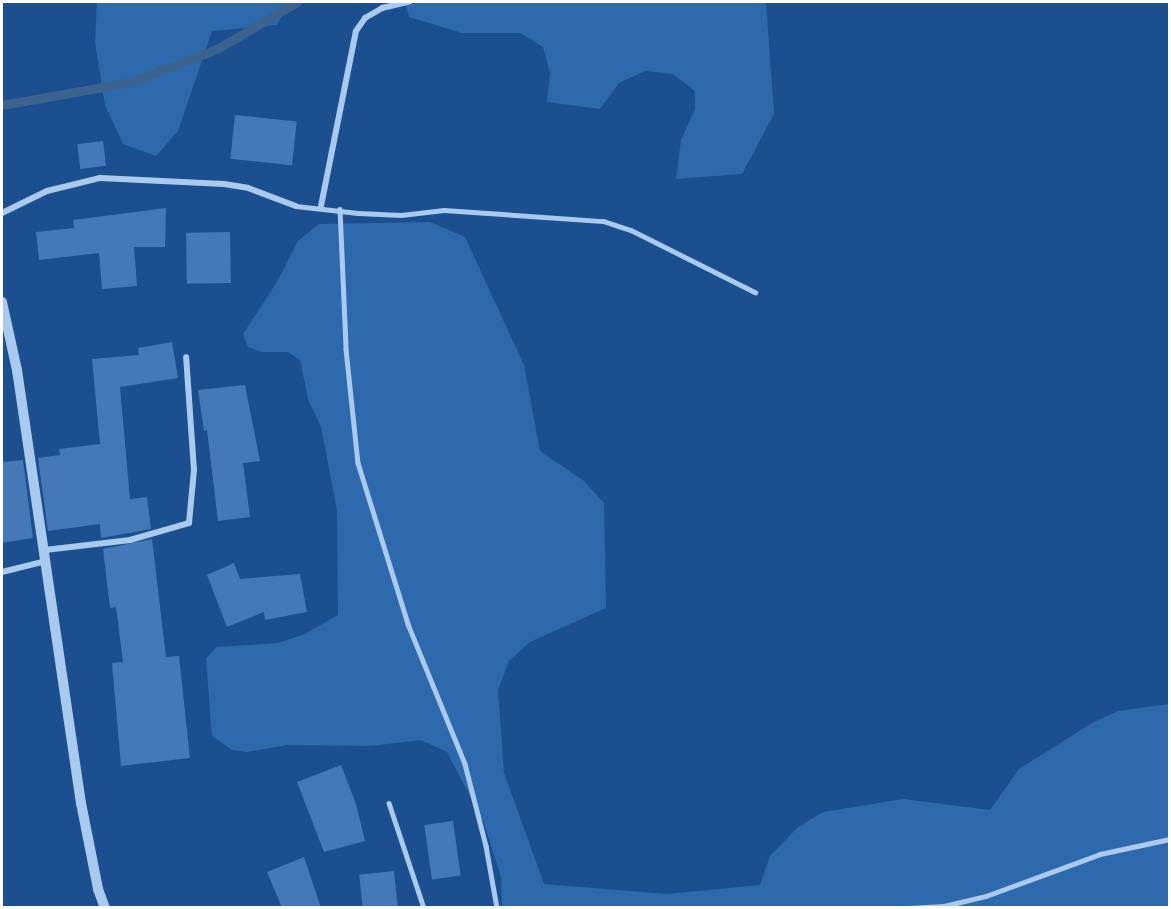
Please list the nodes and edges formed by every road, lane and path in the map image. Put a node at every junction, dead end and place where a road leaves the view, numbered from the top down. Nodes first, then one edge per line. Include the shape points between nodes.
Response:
1 (409, 2) edge
2 (296, 206) joint
3 (321, 206) junction
4 (340, 209) junction
5 (2, 213) edge
6 (755, 292) dead end
7 (2, 302) edge
8 (186, 357) dead end
9 (45, 550) junction
10 (47, 561) junction
11 (2, 572) edge
12 (389, 803) dead end
13 (1170, 839) edge
14 (105, 908) edge
15 (424, 908) edge
16 (496, 908) edge
17 (908, 908) edge

1 - 3 street via 382,8 365,18 356,31
2 - 3 lane
2 - 5 street via 248,188 224,184 100,177 47,191
3 - 4 lane
4 - 6 lane via 401,215 444,210 603,221 631,230
4 - 16 lane via 347,360 358,463 408,624 465,764 486,846
7 - 9 street via 17,370
8 - 9 street via 194,470 189,523 130,540
9 - 10 street
10 - 11 street
10 - 14 street via 81,802
12 - 15 lane
13 - 17 lane via 1100,854 986,896 944,906

